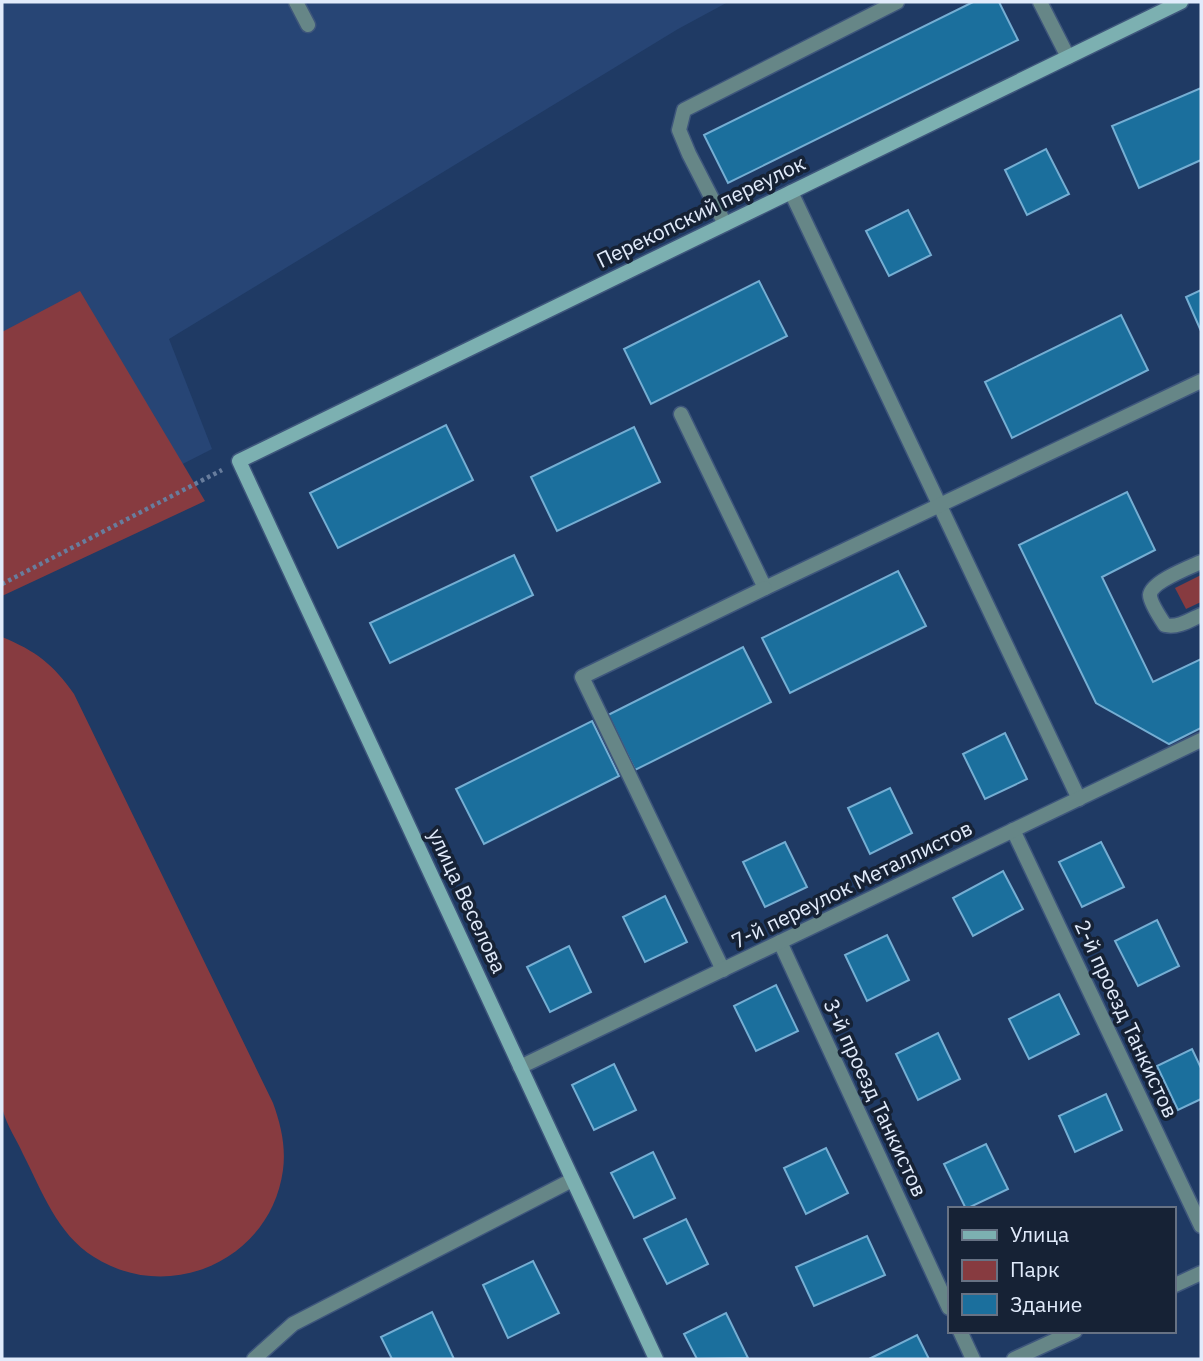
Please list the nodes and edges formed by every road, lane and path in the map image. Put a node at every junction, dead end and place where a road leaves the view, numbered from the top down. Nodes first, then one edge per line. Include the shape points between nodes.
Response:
1 (296, 2) edge
2 (897, 2) edge
3 (1040, 2) edge
4 (1181, 2) edge
5 (308, 25) dead end
6 (1068, 57) junction
7 (791, 192) junction
8 (724, 224) junction
9 (1201, 381) edge
10 (681, 414) dead end
11 (239, 461) junction
12 (940, 505) junction
13 (1201, 562) edge
14 (2, 584) edge
15 (765, 588) junction
16 (1201, 615) edge
17 (1201, 740) edge
18 (1079, 799) junction
19 (1013, 830) junction
20 (780, 942) junction
21 (723, 970) junction
22 (520, 1067) junction
23 (572, 1180) junction
24 (1201, 1226) edge
25 (1201, 1273) edge
26 (1175, 1285) edge
27 (948, 1306) edge
28 (961, 1333) edge
29 (1070, 1333) edge
30 (254, 1359) edge
31 (656, 1359) edge
32 (973, 1359) edge
33 (1014, 1359) edge

1 - 5 street
2 - 8 street via 684,110 679,130
3 - 6 street
4 - 6 street, Перекопский переулок
6 - 7 street, Перекопский переулок
7 - 8 street, Перекопский переулок
7 - 12 street
8 - 11 street, Перекопский переулок
9 - 12 street
10 - 15 street
11 - 14 path
11 - 22 street, улица Веселова
12 - 15 street
12 - 18 street
13 - 16 street via 1160,582 1150,594 1165,625
15 - 21 street via 582,677
17 - 18 street, 7-й переулок Металлистов
18 - 19 street, 7-й переулок Металлистов
19 - 20 street, 7-й переулок Металлистов
19 - 24 street, 2-й проезд Танкистов
20 - 21 street, 7-й переулок Металлистов
20 - 27 street, 3-й проезд Танкистов
21 - 22 street, 7-й переулок Металлистов
22 - 23 street, улица Веселова
23 - 30 street via 293,1324
23 - 31 street, улица Веселова
25 - 26 street
28 - 32 street
29 - 33 street

